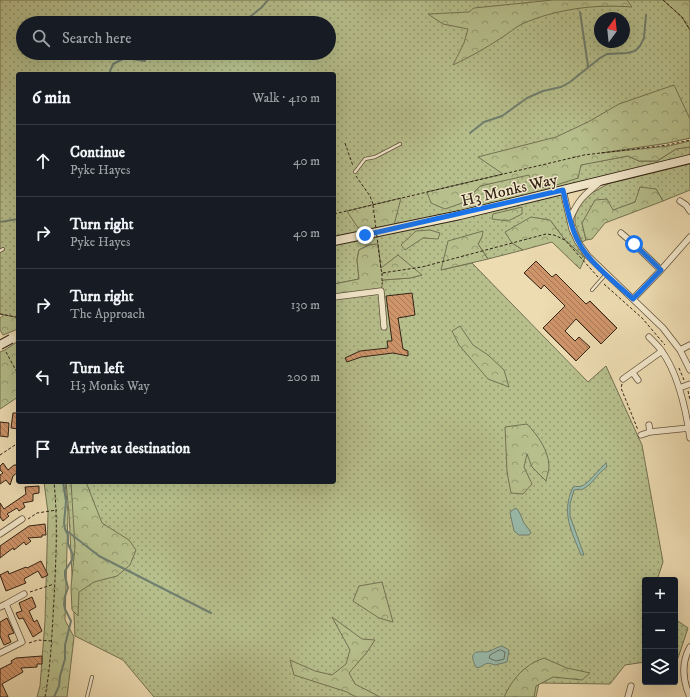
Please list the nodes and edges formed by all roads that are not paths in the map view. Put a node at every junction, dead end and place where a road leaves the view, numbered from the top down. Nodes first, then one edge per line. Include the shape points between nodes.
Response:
1 (400, 144) dead end
2 (690, 159) edge
3 (355, 172) dead end
4 (601, 181) junction
5 (563, 190) junction
6 (680, 201) dead end
7 (690, 211) edge
8 (570, 219) junction
9 (621, 233) dead end
10 (690, 237) edge
11 (336, 241) edge
12 (661, 270) junction
13 (606, 273) junction
14 (592, 290) dead end
15 (336, 297) edge
16 (633, 299) junction
17 (384, 328) dead end
18 (14, 337) edge
19 (649, 337) dead end
20 (690, 344) edge
21 (3, 348) edge
22 (664, 349) junction
23 (680, 350) junction
24 (690, 370) edge
25 (633, 373) junction
26 (624, 379) road end
27 (638, 380) dead end
28 (688, 385) edge
29 (679, 388) junction
30 (649, 425) dead end
31 (689, 428) junction
32 (650, 432) junction
33 (641, 435) road end
34 (690, 438) edge
35 (22, 519) road end
36 (0, 534) edge
37 (24, 594) road end
38 (6, 604) junction
39 (0, 607) edge
40 (690, 647) edge
41 (0, 653) edge
42 (92, 677) dead end
43 (631, 686) dead end
44 (87, 697) edge
45 (628, 697) edge
46 (690, 697) edge

1 - 3 lane via 375,157 365,159
2 - 4 street, H3 Monks Way
4 - 5 street, H3 Monks Way
4 - 8 street via 577,203
5 - 8 street
5 - 11 street, H3 Monks Way
6 - 7 street
8 - 13 street via 578,242
9 - 12 street
10 - 12 street
12 - 16 street
13 - 14 lane
13 - 16 street
15 - 17 street via 381,291
16 - 23 street via 663,328
18 - 21 street, bridge
19 - 22 street
20 - 23 street
22 - 25 street
22 - 29 street
23 - 24 street
25 - 26 street
25 - 27 street
28 - 29 street
29 - 31 street
30 - 32 street
31 - 32 street
31 - 34 street
32 - 33 street
35 - 36 street
37 - 38 street
38 - 39 street
38 - 41 street via 22,642
40 - 46 street via 686,654 684,669 685,686
42 - 44 lane
43 - 45 street

